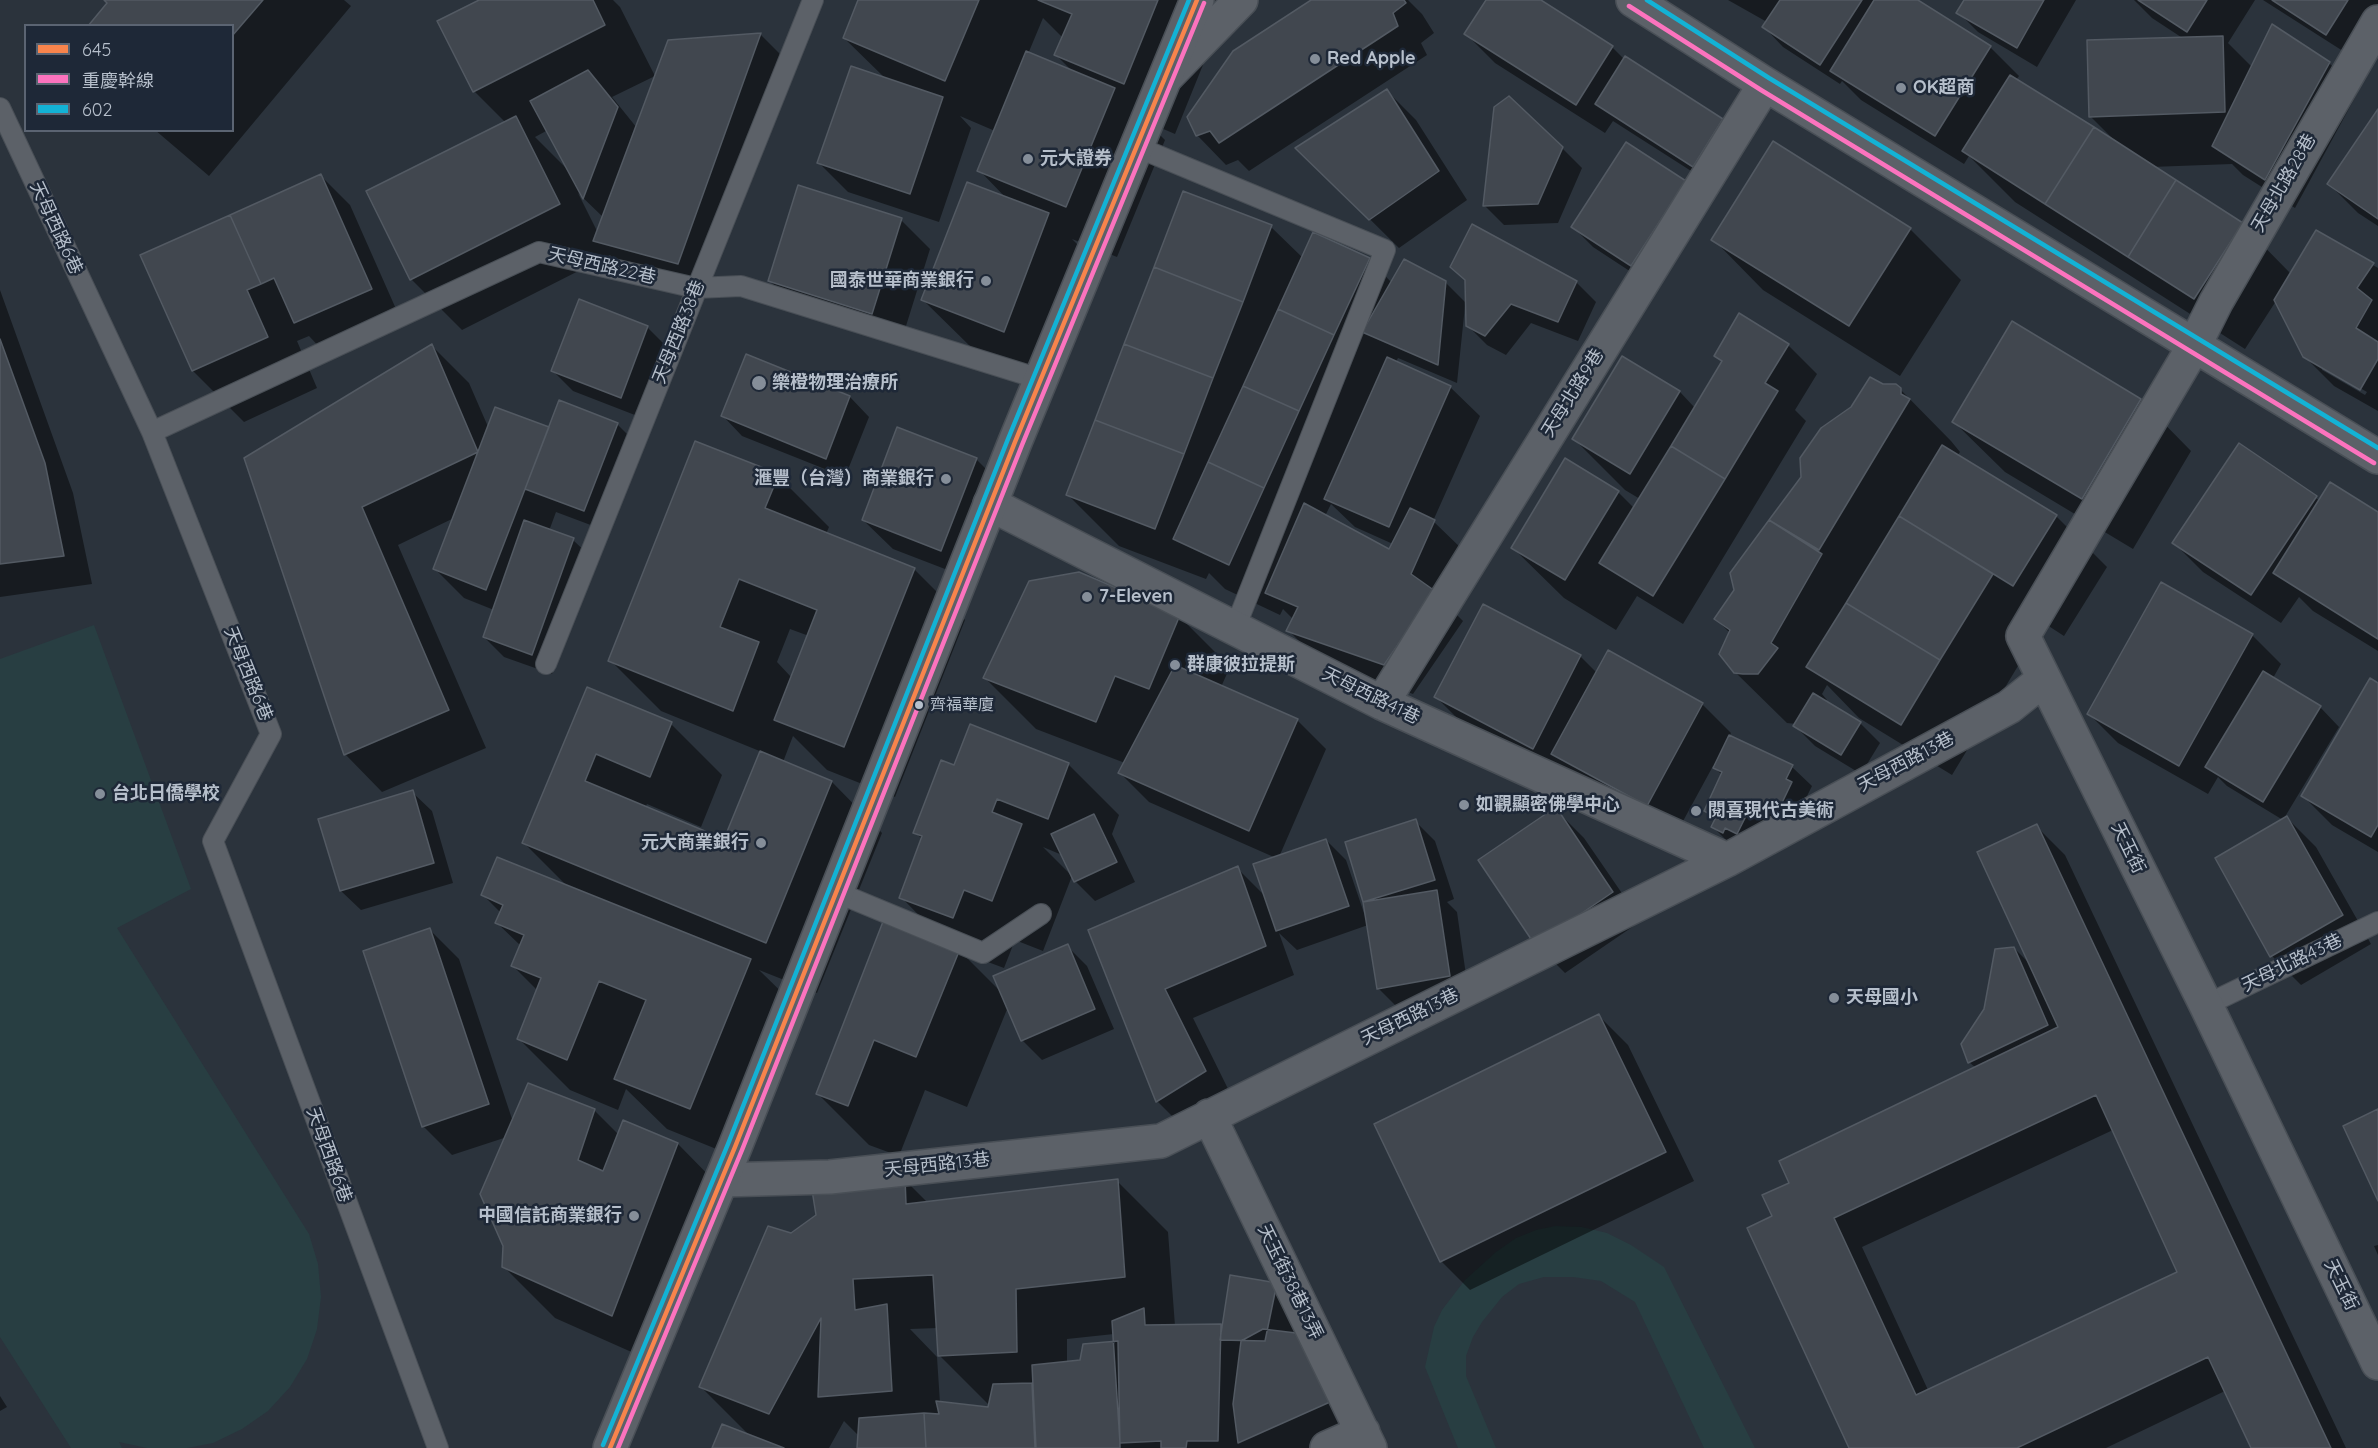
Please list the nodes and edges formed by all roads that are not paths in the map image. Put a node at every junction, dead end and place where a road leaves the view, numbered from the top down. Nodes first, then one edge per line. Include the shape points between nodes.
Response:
1 (813, 0) edge
2 (1197, 0) edge
3 (1241, 0) edge
4 (1633, 0) edge
5 (2378, 22) edge
6 (1167, 76) junction
7 (1764, 84) junction
8 (0, 108) edge
9 (1137, 147) junction
10 (696, 288) junction
11 (2194, 346) junction
12 (1040, 379) junction
13 (152, 432) junction
14 (2378, 457) edge
15 (990, 504) junction
16 (1235, 628) junction
17 (546, 664) dead end
18 (2044, 680) junction
19 (1382, 703) junction
20 (1727, 860) junction
21 (836, 892) junction
22 (1041, 914) dead end
23 (2378, 922) edge
24 (2206, 1005) junction
25 (1209, 1116) junction
26 (722, 1180) junction
27 (2378, 1363) edge
28 (1367, 1440) edge
29 (438, 1448) edge
30 (610, 1448) edge
31 (1327, 1448) edge

1 - 10 lane, 天母西路38巷
2 - 6 street
3 - 6 street
4 - 7 street
5 - 11 street, 天母北路28巷
6 - 9 street
7 - 11 street
7 - 19 street, 天母北路9巷
8 - 13 lane, 天母西路6巷
9 - 12 street
9 - 16 lane via 1385,250
10 - 12 lane, 天母西路22巷 via 741,286
10 - 13 lane, 天母西路22巷 via 539,252
10 - 17 lane, 天母西路38巷
11 - 14 street
11 - 18 street, 天玉街 via 2023,636
12 - 15 street
13 - 29 lane, 天母西路6巷 via 272,734 213,840
15 - 16 street, 天母西路41巷
15 - 21 street
16 - 19 street, 天母西路41巷
18 - 20 street, 天母西路13巷 via 2009,707
18 - 24 street, 天玉街
19 - 20 street, 天母西路41巷
20 - 25 street, 天母西路13巷
21 - 22 lane via 984,953
21 - 26 street
23 - 24 lane, 天母北路43巷
24 - 27 street, 天玉街
25 - 26 street, 天母西路13巷 via 1161,1141 830,1177
25 - 28 street, 天玉街38巷13弄
26 - 30 street
28 - 31 street

